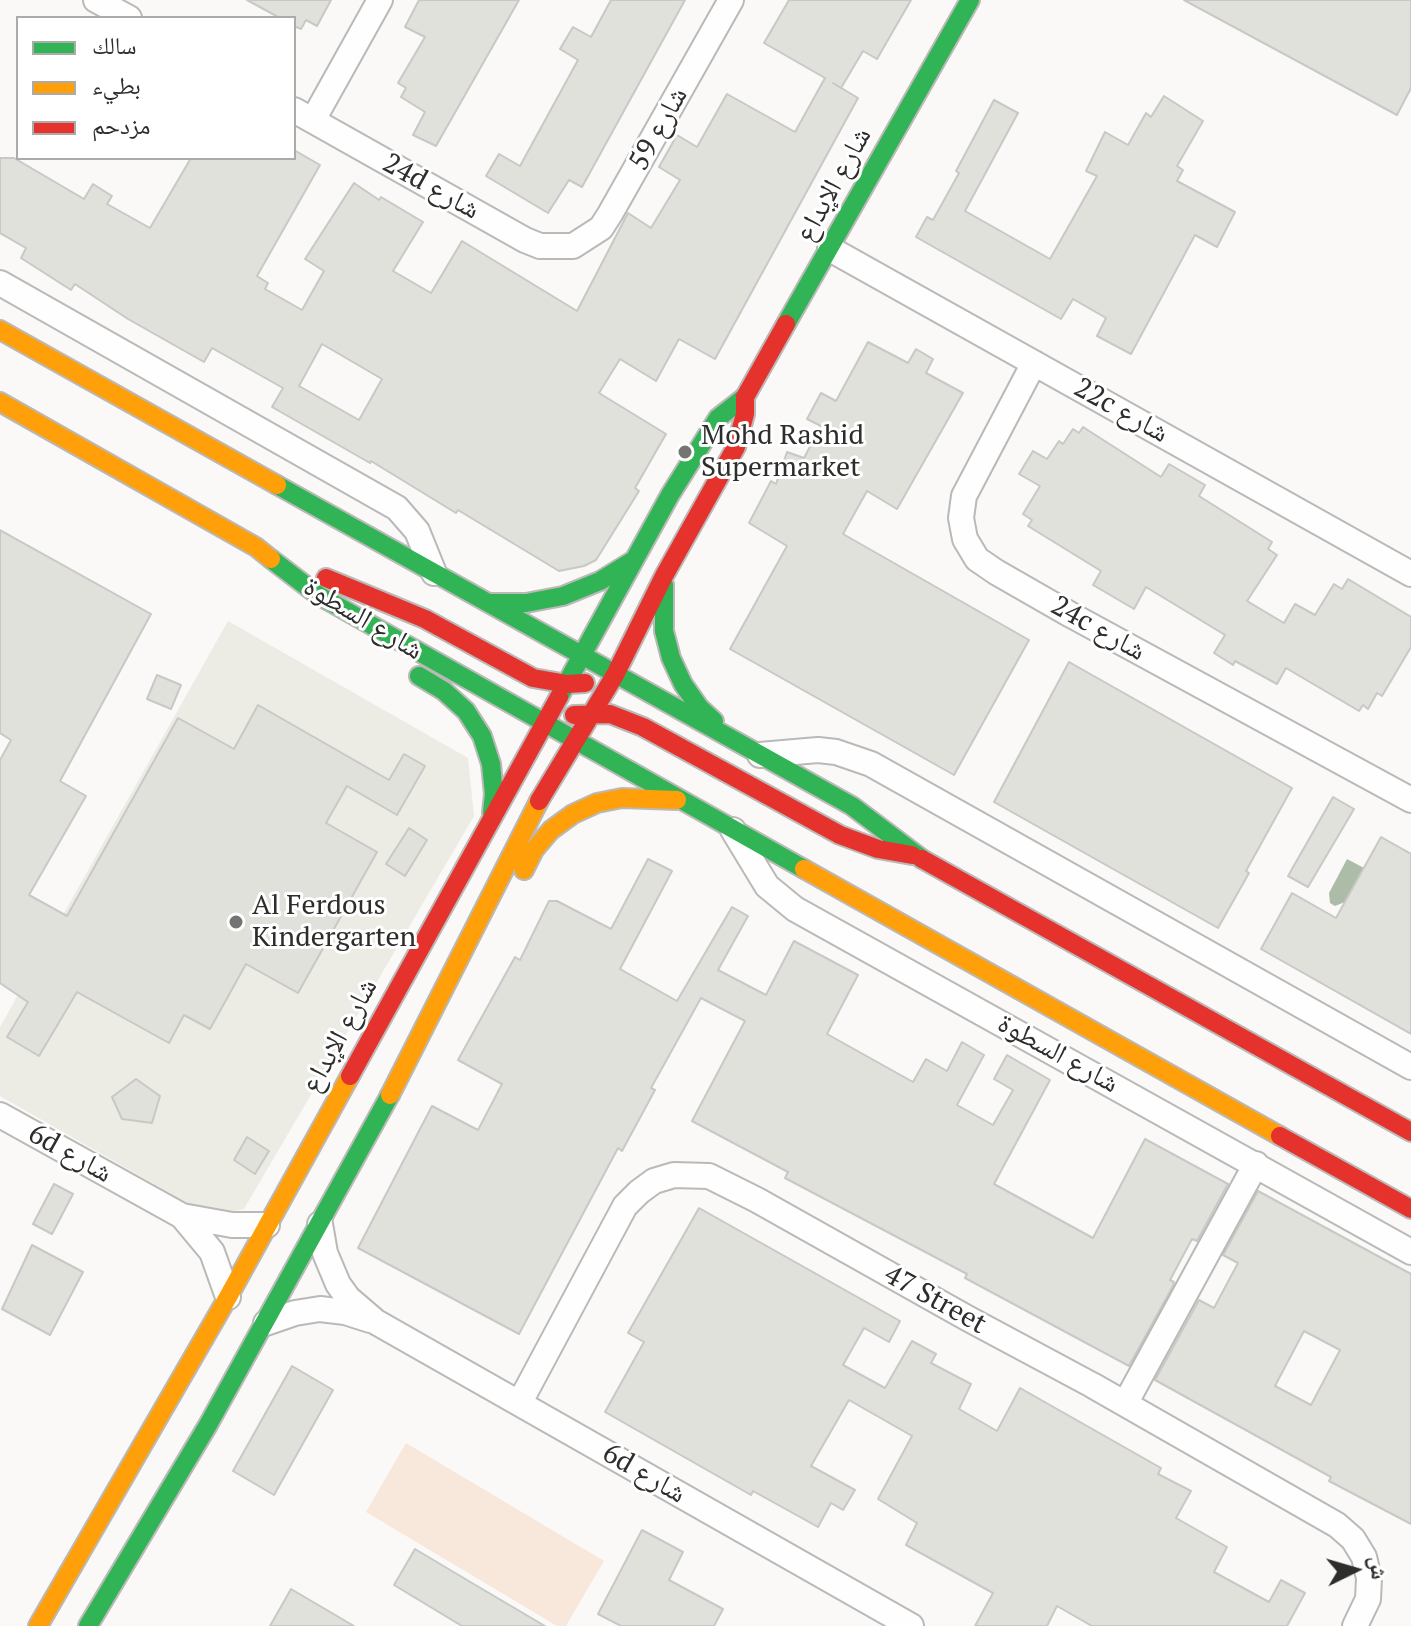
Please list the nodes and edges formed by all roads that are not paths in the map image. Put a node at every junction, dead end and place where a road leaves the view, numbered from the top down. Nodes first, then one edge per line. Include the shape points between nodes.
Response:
1 (96, 0) edge
2 (380, 0) edge
3 (731, 0) edge
4 (970, 0) edge
5 (125, 16) edge
6 (304, 115) edge
7 (573, 246) joint
8 (830, 249) junction
9 (0, 283) edge
10 (0, 330) edge
11 (1034, 363) junction
12 (745, 397) junction
13 (0, 402) edge
14 (256, 547) junction
15 (634, 560) junction
16 (434, 573) junction
17 (1411, 574) edge
18 (664, 576) junction
19 (295, 601) dead end
20 (489, 603) junction
21 (581, 653) junction
22 (406, 669) dead end
23 (615, 675) junction
24 (567, 684) junction
25 (593, 713) junction
26 (543, 724) junction
27 (576, 740) junction
28 (751, 750) junction
29 (683, 800) junction
30 (1411, 800) edge
31 (491, 820) junction
32 (732, 828) junction
33 (914, 855) junction
34 (460, 955) junction
35 (1411, 1067) edge
36 (0, 1115) edge
37 (1411, 1132) edge
38 (1256, 1164) junction
39 (1411, 1209) edge
40 (182, 1216) junction
41 (320, 1224) junction
42 (267, 1225) junction
43 (1411, 1252) edge
44 (272, 1255) dead end
45 (228, 1297) junction
46 (376, 1322) junction
47 (266, 1323) junction
48 (520, 1402) junction
49 (1125, 1404) junction
50 (175, 1445) dead end
51 (145, 1529) junction
52 (38, 1626) edge
53 (88, 1626) edge
54 (911, 1626) edge
55 (1355, 1626) edge

1 - 5 street
2 - 6 street
3 - 7 street, شارع 59 via 610,214 601,228
4 - 8 main road, شارع الإبداع
6 - 7 street, 24d شارع via 525,240 540,246
8 - 11 street, 22c شارع
8 - 12 main road, شارع الإبداع
9 - 16 street via 397,508 417,531
10 - 16 main road
11 - 17 street, 22c شارع
11 - 30 street, 24c شارع via 964,496 965,539 977,559
12 - 15 main road, شارع الإبداع via 708,432
12 - 18 main road, شارع الإبداع via 736,447
13 - 14 main road, شارع السطوة
14 - 19 main road
14 - 24 main road via 425,619 533,678
14 - 26 main road, شارع السطوة via 318,595
15 - 20 main road via 563,596
15 - 21 main road, شارع الإبداع
16 - 20 main road
18 - 23 main road, شارع الإبداع
18 - 28 main road via 664,631 683,684 699,707
20 - 21 main road
21 - 23 main road
21 - 24 main road, شارع الإبداع
22 - 31 main road via 444,691 482,736 491,764
23 - 24 main road
23 - 25 main road, شارع الإبداع
23 - 28 main road
24 - 26 main road, شارع الإبداع
25 - 26 main road
25 - 27 main road, شارع الإبداع
25 - 33 main road via 643,727 840,835
26 - 27 main road, شارع السطوة
26 - 31 main road, شارع الإبداع
27 - 29 main road, شارع السطوة
27 - 34 main road, شارع الإبداع
28 - 33 main road via 852,806
28 - 35 street via 836,752 871,764
29 - 32 main road, شارع السطوة
29 - 34 main road via 622,798 573,814 534,850 489,933
31 - 42 main road, شارع الإبداع
32 - 38 street, شارع السطوة via 767,886 795,909
32 - 39 main road, شارع السطوة
33 - 37 main road
34 - 41 main road, شارع الإبداع
36 - 40 street, 6d شارع
38 - 43 street, شارع السطوة
38 - 49 street
40 - 42 street, 6d شارع
40 - 45 street, 6d شارع via 212,1252
41 - 46 street, 6d شارع via 338,1284
41 - 47 main road, شارع الإبداع
42 - 44 main road
42 - 45 main road, شارع الإبداع
45 - 52 main road, شارع الإبداع
46 - 47 street, 6d شارع via 320,1309
46 - 48 street, 6d شارع
47 - 51 main road, شارع الإبداع
48 - 49 street, 47 Street via 625,1206 654,1181 692,1173 726,1183
48 - 54 street, 6d شارع
49 - 55 street, 47 Street via 1353,1539 1369,1578 1368,1599
50 - 51 main road
51 - 53 main road, شارع الإبداع

